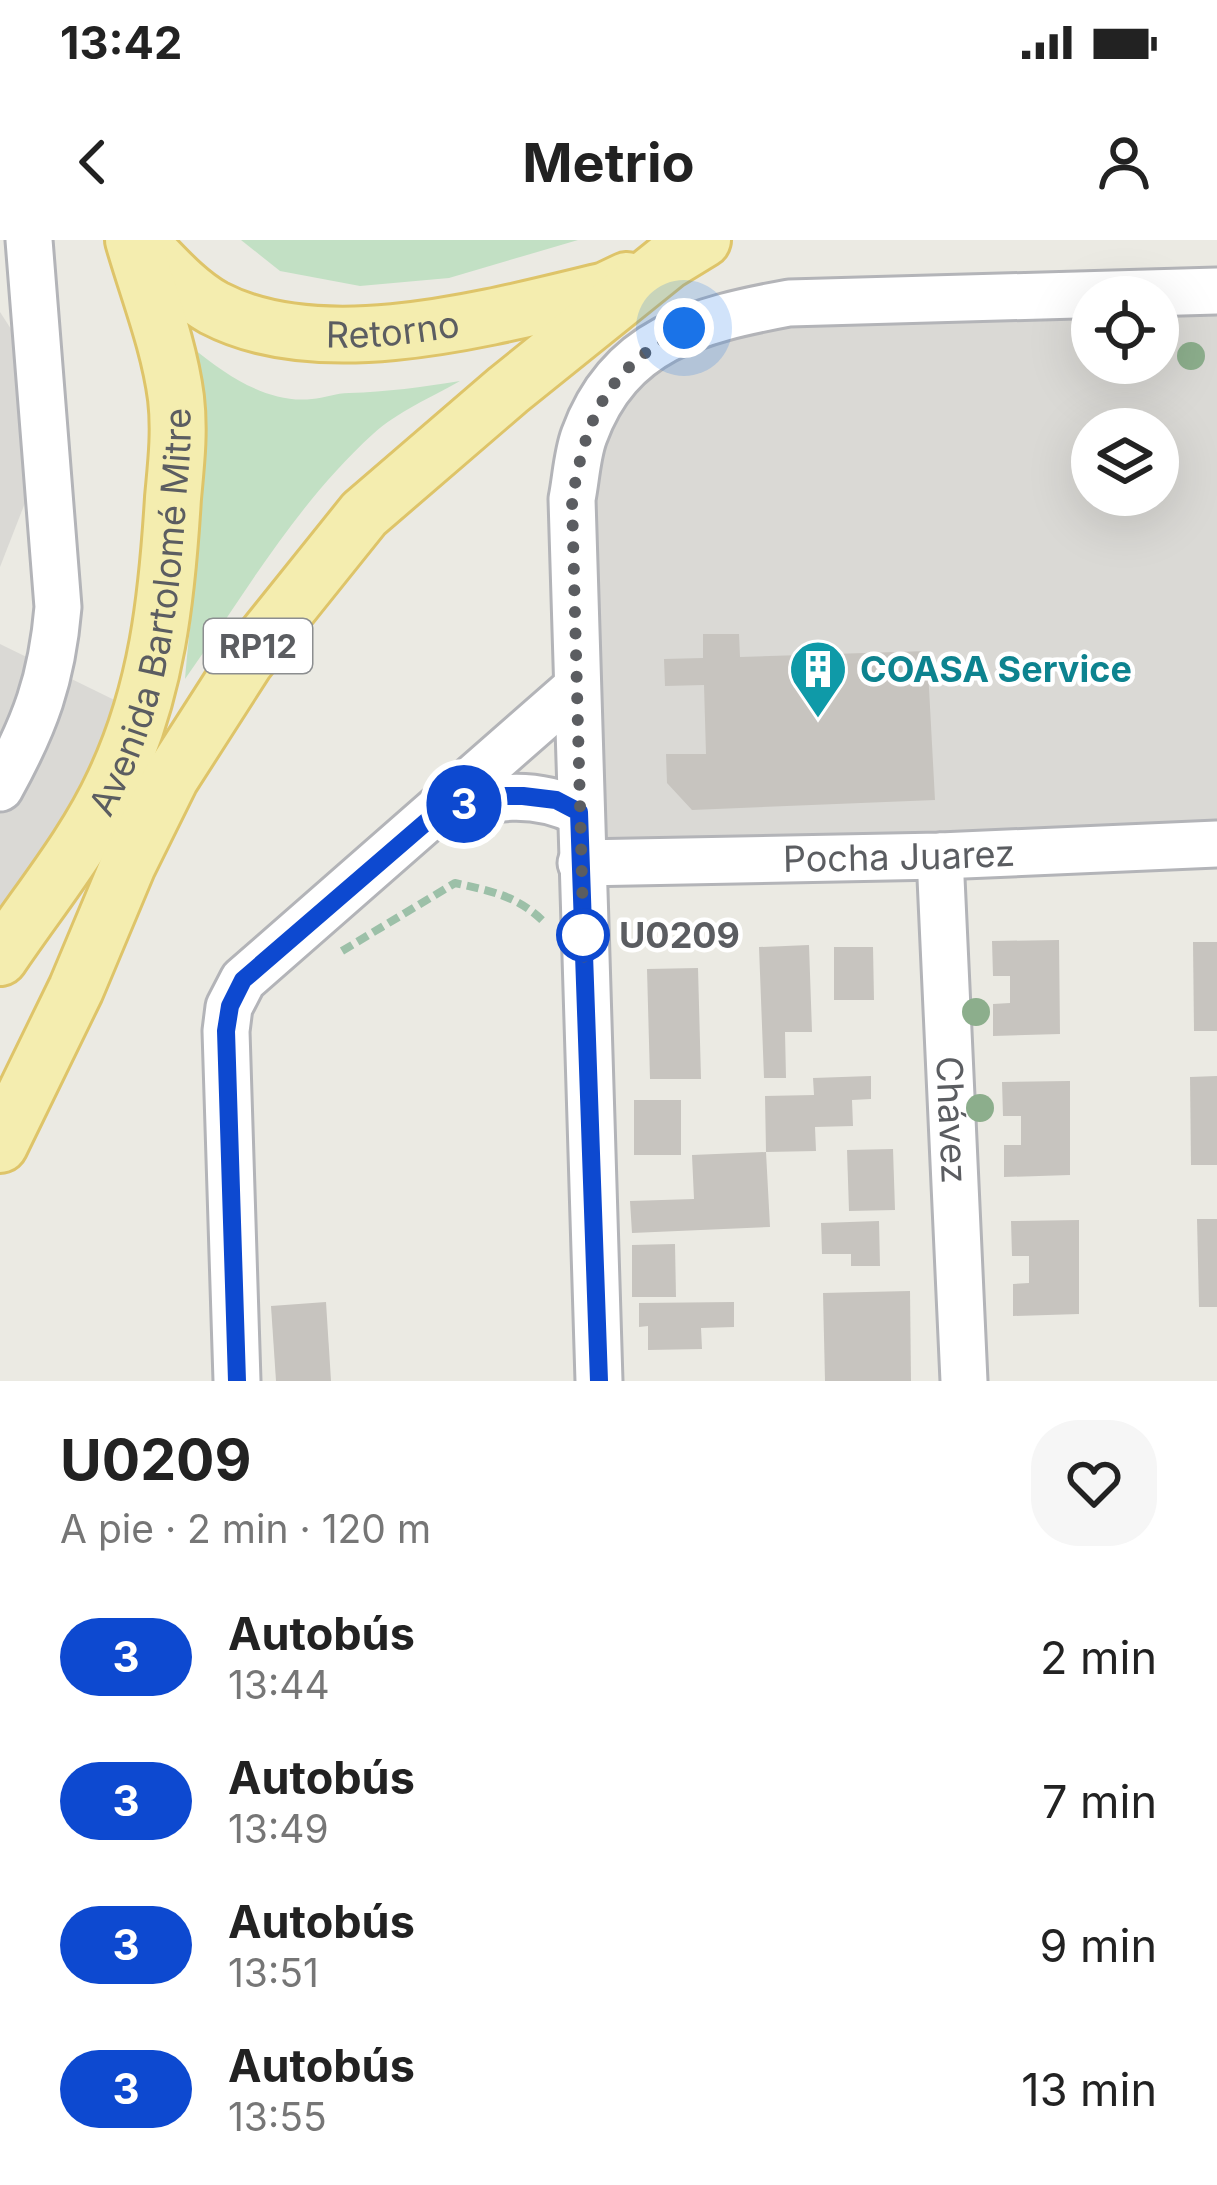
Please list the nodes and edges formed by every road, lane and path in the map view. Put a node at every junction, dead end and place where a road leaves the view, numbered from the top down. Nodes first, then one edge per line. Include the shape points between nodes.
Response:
1 (29, 240) edge
2 (135, 240) edge
3 (694, 247) edge
4 (1217, 291) edge
5 (575, 689) junction
6 (0, 788) edge
7 (440, 810) junction
8 (579, 812) junction
9 (1217, 844) edge
10 (940, 856) junction
11 (581, 863) junction
12 (546, 925) dead end
13 (341, 952) dead end
14 (0, 958) edge
15 (0, 1145) edge
16 (237, 1381) edge
17 (598, 1381) edge
18 (964, 1381) edge

1 - 6 street via 58,607 42,705
2 - 3 main road, Retorno / RP12 via 216,309 284,331 343,335 465,322 589,294
2 - 14 main road, Avenida Bartolomé Mitre / RP12 via 176,399 161,633 143,714 112,785
3 - 15 main road, Avenida Bartolomé Mitre / RP12 via 364,514 246,661 172,778
4 - 5 street via 789,303 724,315 648,348 607,388 584,438 572,500
5 - 7 street
5 - 8 street
7 - 8 street via 523,796
7 - 16 street via 243,980 230,1006
8 - 11 street
9 - 10 street, Pocha Juarez
10 - 11 street, Pocha Juarez
10 - 18 street, Chávez
11 - 17 street
12 - 13 path via 526,904 455,883

